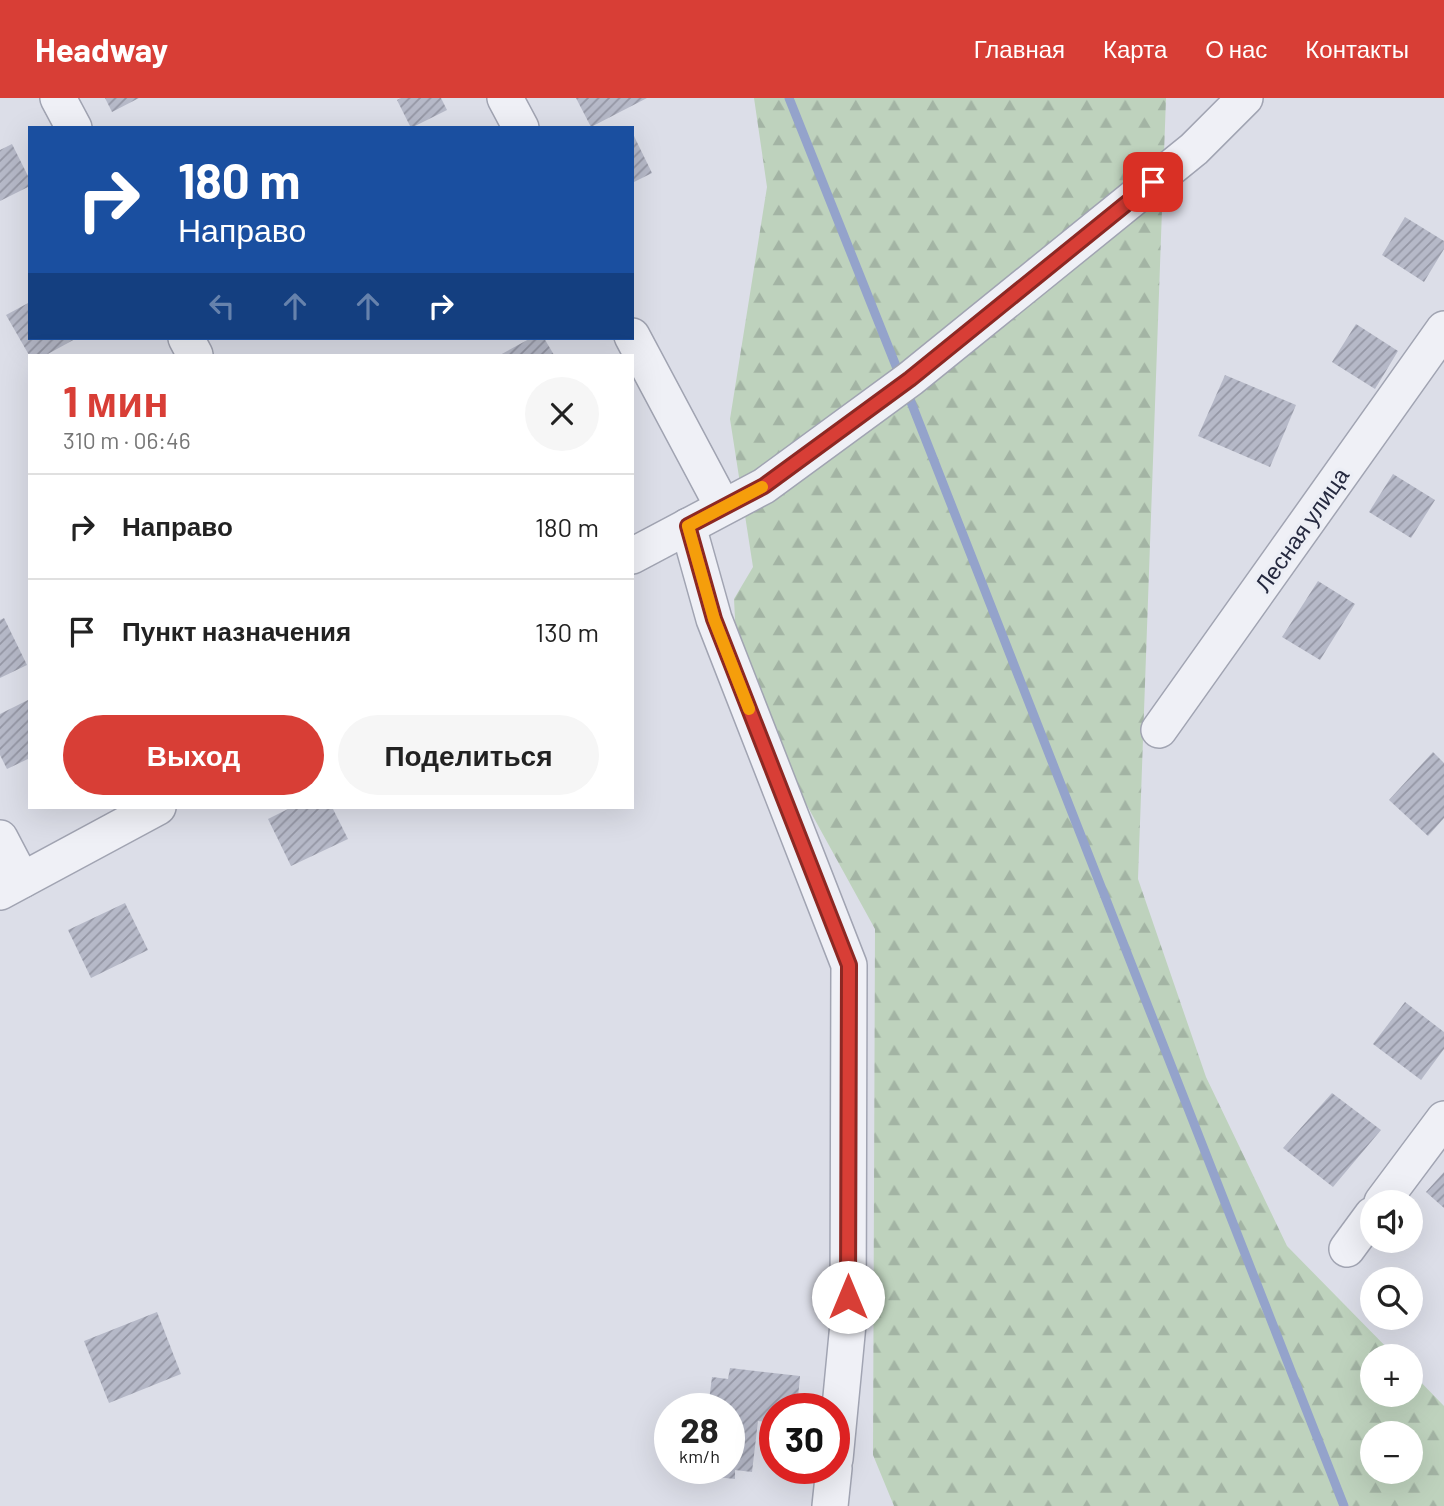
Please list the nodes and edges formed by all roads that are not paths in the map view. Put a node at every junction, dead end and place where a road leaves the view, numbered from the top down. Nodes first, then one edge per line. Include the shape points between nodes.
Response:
1 (58, 98) edge
2 (505, 98) edge
3 (1245, 98) edge
4 (73, 126) edge
5 (520, 126) edge
6 (1444, 329) edge
7 (634, 340) edge
8 (723, 507) junction
9 (688, 526) junction
10 (634, 555) edge
11 (1159, 730) dead end
12 (154, 809) edge
13 (0, 838) edge
14 (11, 886) edge
15 (1444, 1119) edge
16 (1391, 1190) edge
17 (1360, 1231) edge
18 (1347, 1249) dead end
19 (841, 1393) edge
20 (832, 1484) edge
21 (830, 1506) edge

1 - 4 street
2 - 5 street
3 - 8 street via 1194,149 910,379 764,486
6 - 11 street, Лесная улица
7 - 8 street
8 - 9 street
9 - 10 street
9 - 19 street via 714,619 849,965 848,1324
12 - 14 street
13 - 14 street
15 - 16 street
17 - 18 street
20 - 21 street

